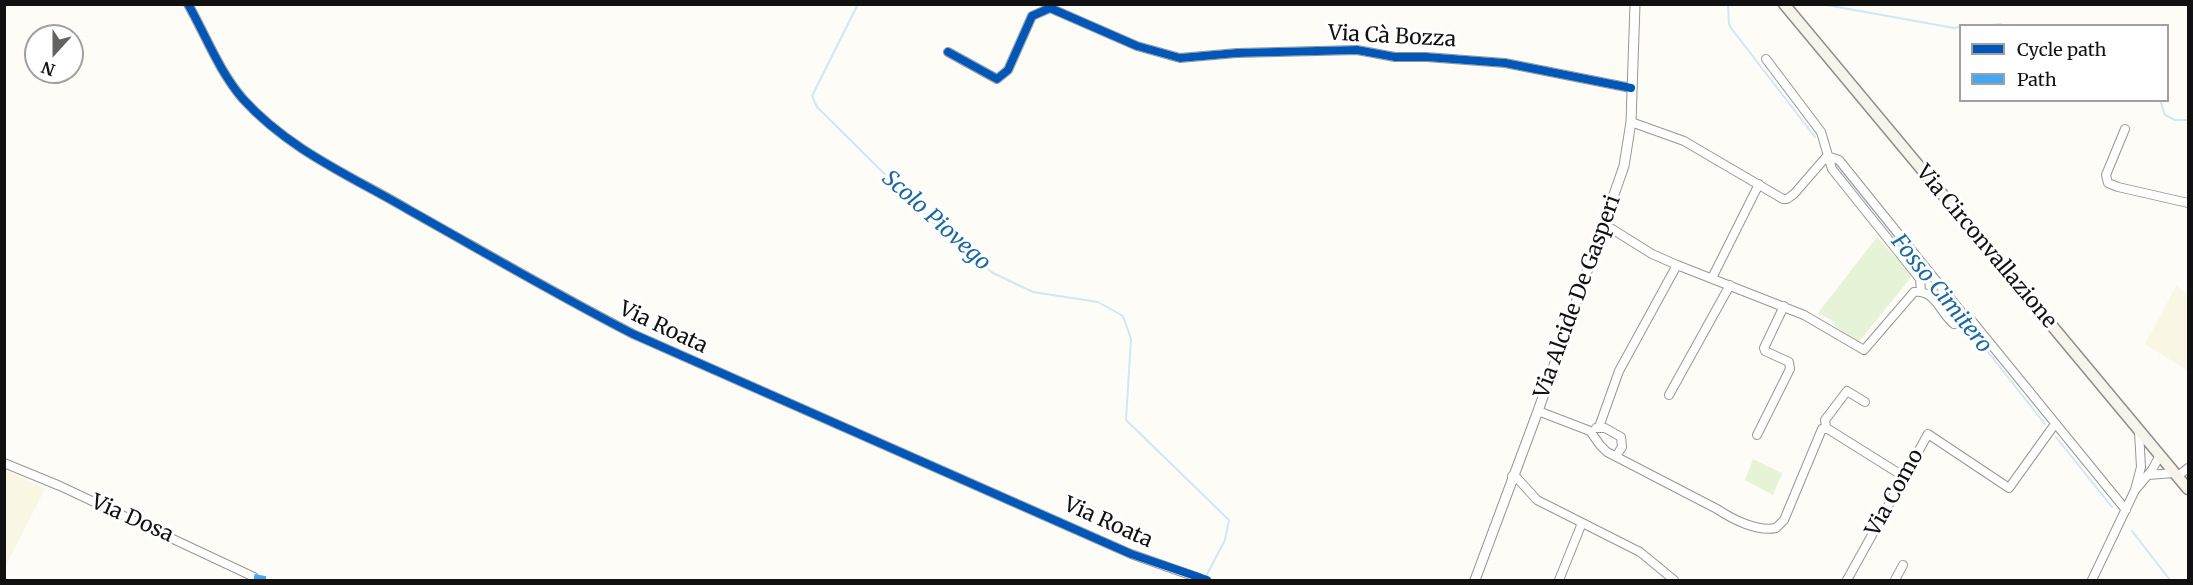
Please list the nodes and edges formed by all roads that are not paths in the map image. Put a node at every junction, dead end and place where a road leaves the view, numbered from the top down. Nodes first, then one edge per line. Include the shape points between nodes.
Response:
1 (188, 4) edge
2 (1635, 4) edge
3 (1784, 4) edge
4 (948, 52) dead end
5 (1766, 59) dead end
6 (1631, 88) junction
7 (1631, 122) junction
8 (2125, 129) dead end
9 (1827, 156) junction
10 (1759, 184) junction
11 (2188, 203) edge
12 (1604, 224) junction
13 (1677, 265) junction
14 (1712, 278) junction
15 (1730, 285) junction
16 (1921, 291) junction
17 (1784, 306) junction
18 (1963, 321) junction
19 (1669, 395) dead end
20 (1865, 402) dead end
21 (1538, 411) junction
22 (2055, 424) junction
23 (1599, 427) junction
24 (1826, 428) junction
25 (2139, 430) junction
26 (1590, 431) junction
27 (1757, 435) dead end
28 (2160, 455) junction
29 (1616, 456) junction
30 (4, 463) edge
31 (2141, 467) junction
32 (2188, 468) edge
33 (2148, 475) junction
34 (2176, 475) junction
35 (1512, 476) junction
36 (1903, 476) junction
37 (2188, 489) edge
38 (2135, 490) junction
39 (2126, 510) junction
40 (1581, 523) junction
41 (1903, 565) dead end
42 (1199, 578) dead end
43 (252, 580) edge
44 (1475, 580) edge
45 (1560, 580) edge
46 (1674, 580) edge
47 (1847, 580) edge
48 (1895, 580) edge
49 (2092, 580) edge

1 - 42 street, Via Roata via 232,85 270,126 311,156 633,334 1131,554
2 - 6 street, Via Alcide De Gasperi
3 - 25 main road, Via Circonvallazione
4 - 6 street, Via Cà Bozza via 997,79 1008,70 1032,16 1050,8 1137,46 1180,58 1237,52 1357,50 1395,57 1504,63
5 - 9 street via 1821,132
6 - 7 street, Via Alcide De Gasperi
7 - 10 street via 1684,141
7 - 12 street, Via Alcide De Gasperi via 1624,165
8 - 11 street via 2106,175 2108,183
9 - 10 street via 1787,199
9 - 16 street via 1832,169 1920,279
9 - 18 street via 1839,160
10 - 14 street
12 - 13 street
12 - 21 street, Via Alcide De Gasperi
13 - 14 street
13 - 23 street via 1619,371
14 - 15 street
15 - 17 street
15 - 19 street
16 - 17 street via 1914,292 1864,350
16 - 18 street via 1931,296 1951,322
17 - 27 street via 1764,348 1789,362 1790,369
18 - 22 street via 1972,321
20 - 24 street via 1846,391 1825,420
21 - 26 street
21 - 35 street, Via Alcide De Gasperi
22 - 36 street, Via Como via 2009,488 1928,434
22 - 39 street
23 - 26 street
23 - 29 street via 1622,437 1622,447
24 - 29 street via 1821,431 1784,520 1772,529 1730,518
24 - 36 street
25 - 28 main road, Via Circonvallazione
25 - 31 street
26 - 29 street via 1603,449
28 - 31 street
28 - 33 street
28 - 34 main road, Via Circonvallazione
30 - 43 street, Via Dosa via 183,542 254,577
31 - 38 street
32 - 34 street
33 - 34 street
33 - 38 street
34 - 37 main road, Via Circonvallazione
35 - 40 street via 1538,500
35 - 44 street, Via Alcide De Gasperi
36 - 47 street, Via Como
38 - 39 street
39 - 49 street
40 - 45 street
40 - 46 street via 1640,552
41 - 48 street

